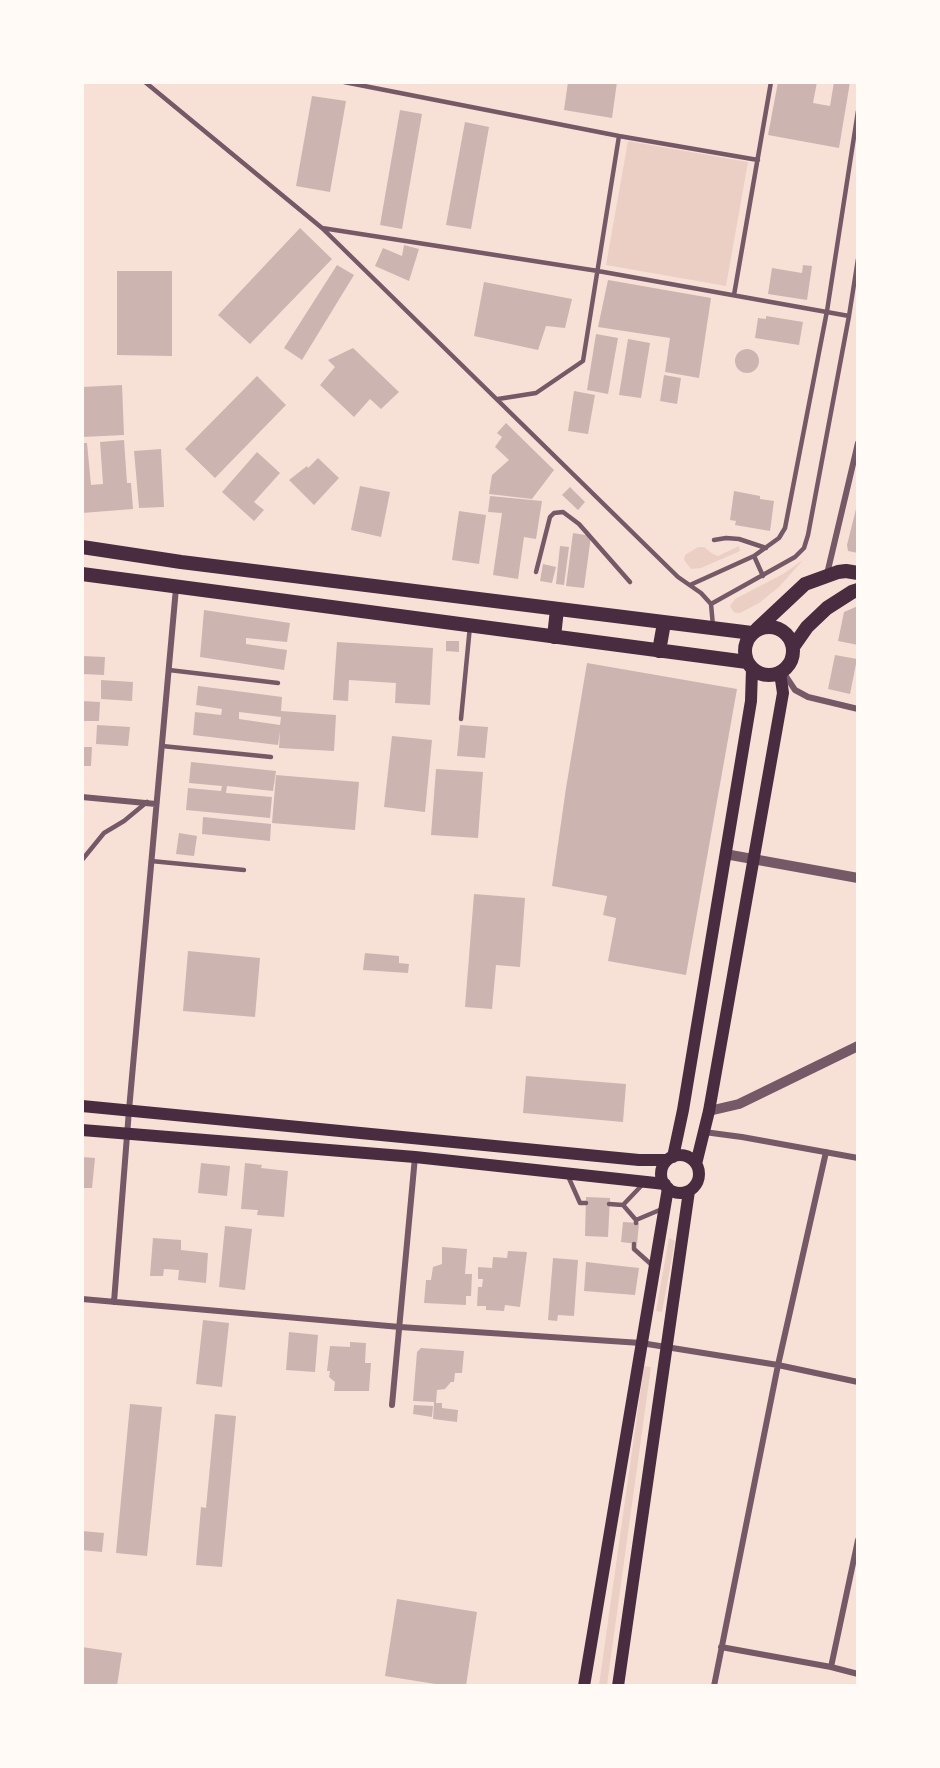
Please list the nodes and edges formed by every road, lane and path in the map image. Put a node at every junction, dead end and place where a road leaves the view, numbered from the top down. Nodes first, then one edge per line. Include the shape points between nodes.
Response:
1 (146, 82) edge
2 (344, 82) edge
3 (771, 82) edge
4 (858, 111) edge
5 (619, 136) junction
6 (759, 160) junction
7 (322, 228) junction
8 (858, 259) edge
9 (598, 271) junction
10 (734, 295) junction
11 (827, 311) junction
12 (849, 316) junction
13 (498, 399) junction
14 (858, 443) edge
15 (856, 455) edge
16 (714, 540) dead end
17 (82, 547) edge
18 (766, 548) junction
19 (754, 556) junction
20 (536, 573) dead end
21 (858, 573) edge
22 (82, 574) edge
23 (827, 575) junction
24 (763, 576) junction
25 (630, 582) dead end
26 (690, 585) junction
27 (176, 588) junction
28 (858, 590) edge
29 (711, 604) junction
30 (557, 609) junction
31 (663, 622) junction
32 (470, 626) junction
33 (713, 629) junction
34 (753, 632) junction
35 (554, 637) junction
36 (793, 647) junction
37 (659, 651) junction
38 (750, 665) junction
39 (169, 670) junction
40 (781, 672) junction
41 (278, 684) dead end
42 (858, 710) edge
43 (461, 719) dead end
44 (162, 746) junction
45 (271, 758) dead end
46 (82, 797) edge
47 (147, 802) junction
48 (156, 804) junction
49 (725, 854) junction
50 (753, 859) junction
51 (82, 860) edge
52 (151, 861) junction
53 (244, 870) dead end
54 (858, 879) edge
55 (858, 1046) edge
56 (82, 1106) edge
57 (129, 1110) junction
58 (709, 1111) junction
59 (82, 1130) edge
60 (704, 1132) junction
61 (127, 1133) junction
62 (826, 1152) junction
63 (415, 1157) junction
64 (670, 1158) junction
65 (858, 1158) edge
66 (696, 1164) junction
67 (567, 1173) junction
68 (646, 1182) junction
69 (666, 1186) junction
70 (689, 1191) junction
71 (586, 1203) dead end
72 (609, 1204) dead end
73 (623, 1205) junction
74 (665, 1208) junction
75 (634, 1244) dead end
76 (654, 1267) junction
77 (82, 1299) edge
78 (114, 1302) junction
79 (400, 1327) junction
80 (641, 1343) junction
81 (666, 1348) junction
82 (778, 1365) junction
83 (858, 1382) edge
84 (392, 1405) dead end
85 (858, 1540) edge
86 (721, 1647) junction
87 (831, 1667) junction
88 (858, 1674) edge
89 (584, 1686) edge
90 (618, 1686) edge
91 (714, 1686) edge

1 - 7 lane
2 - 5 lane
3 - 6 lane
4 - 11 lane
5 - 6 lane
5 - 9 lane
6 - 10 lane
7 - 9 lane
7 - 13 lane
8 - 12 lane
9 - 10 lane
9 - 13 lane via 583,361 536,393
10 - 11 lane
11 - 12 lane
11 - 18 lane via 785,528
12 - 24 lane via 804,548
13 - 26 lane
14 - 15 street
15 - 23 street
16 - 18 lane via 739,539
17 - 30 main road
18 - 19 lane
19 - 24 lane
19 - 26 lane
20 - 25 lane via 549,517 562,512 579,524
21 - 23 main road
22 - 27 main road
23 - 34 main road via 804,584
24 - 29 lane
26 - 29 lane
27 - 32 main road
27 - 39 street
28 - 36 main road via 827,608
29 - 33 lane
30 - 31 main road
30 - 35 main road
31 - 33 main road
31 - 37 main road
32 - 35 main road
32 - 43 lane
33 - 34 main road
34 - 36 main road via 761,627 775,627 788,634
34 - 38 main road via 744,650
35 - 37 main road
36 - 40 main road via 791,661
37 - 38 main road
38 - 40 main road via 765,675
38 - 49 main road via 750,701
39 - 41 lane
39 - 44 street
40 - 42 street via 795,690 808,697
40 - 50 main road via 783,693
44 - 45 lane
44 - 48 street
46 - 47 street
47 - 48 street
47 - 51 lane via 104,833
48 - 52 street
49 - 50 street
49 - 64 main road via 683,1110
50 - 54 street
50 - 58 main road
52 - 53 lane
52 - 57 street
55 - 58 street via 739,1104
56 - 57 main road
57 - 61 street
57 - 64 main road via 639,1160
58 - 60 main road
59 - 61 main road
60 - 62 street
60 - 66 main road
61 - 63 main road
61 - 78 street
62 - 65 street
62 - 82 street
63 - 67 main road
63 - 79 street
64 - 66 main road via 683,1155
64 - 69 main road via 662,1174
66 - 70 main road via 699,1179
67 - 68 main road
67 - 71 lane via 580,1203
68 - 69 main road
68 - 73 lane
69 - 70 main road via 678,1192
69 - 74 main road
70 - 81 main road
72 - 73 lane
73 - 74 lane via 636,1221
74 - 76 main road
75 - 76 lane via 634,1249
76 - 80 main road
77 - 78 street
78 - 79 street
79 - 80 street
79 - 84 street
80 - 81 street
80 - 89 main road
81 - 82 street
81 - 90 main road
82 - 83 street
82 - 86 street
85 - 87 street
86 - 87 street
86 - 91 street
87 - 88 street

